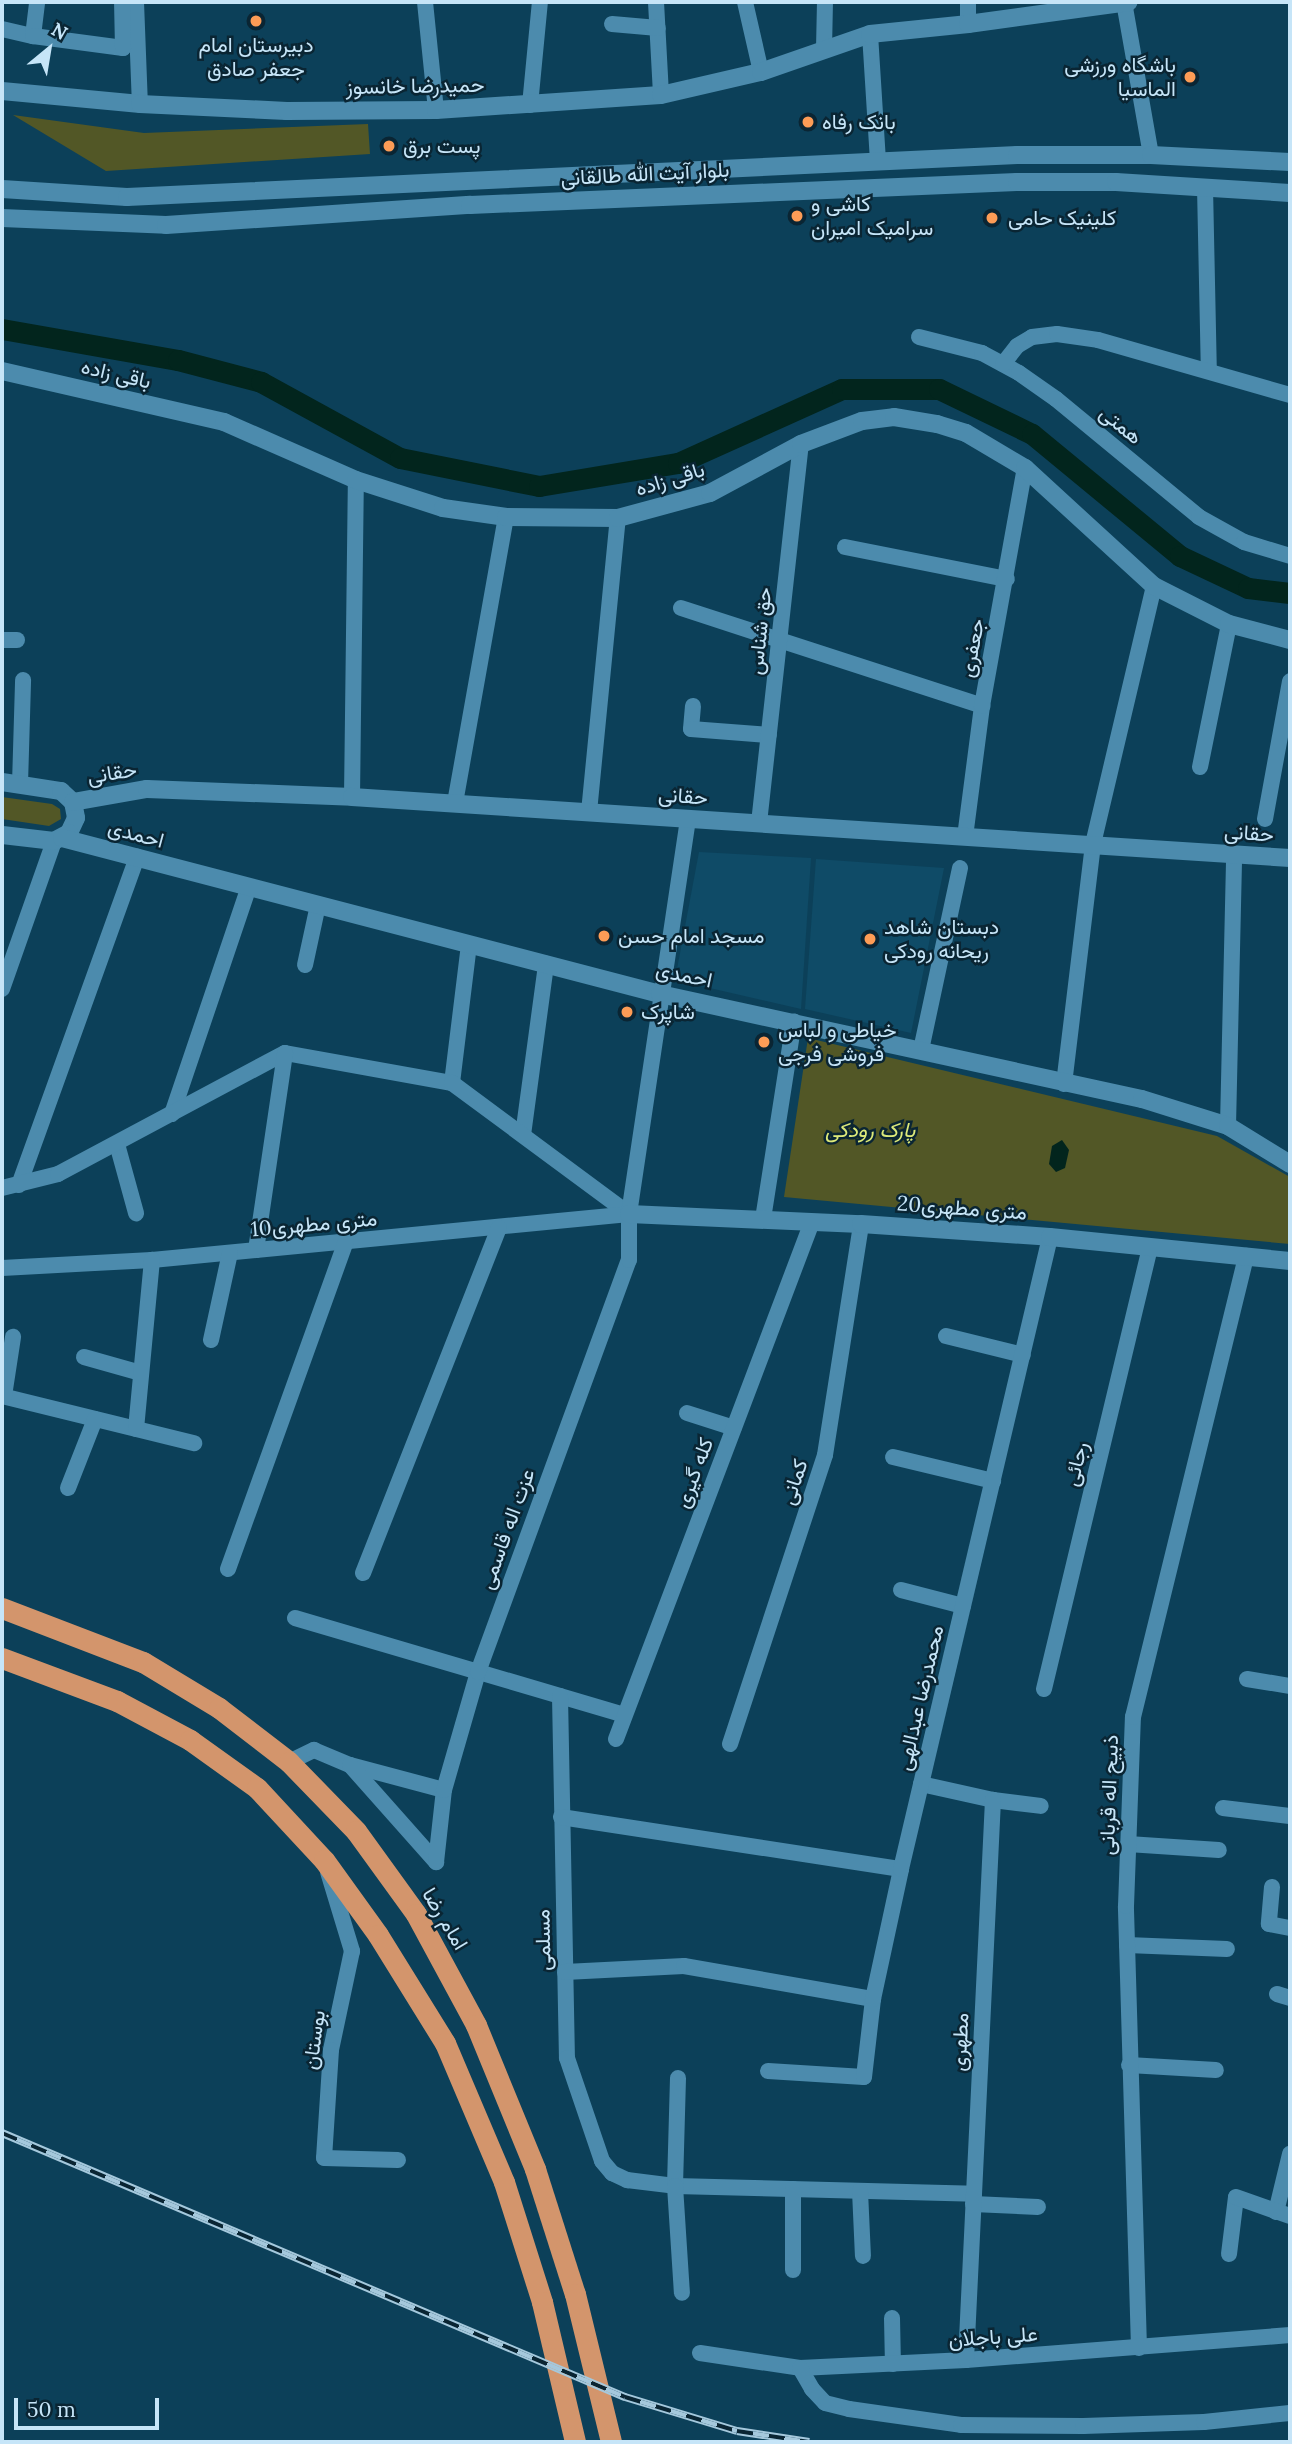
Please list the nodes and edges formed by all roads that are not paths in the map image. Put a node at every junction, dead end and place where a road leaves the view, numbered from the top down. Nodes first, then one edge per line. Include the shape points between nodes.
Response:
1 (37, 2) edge
2 (122, 2) edge
3 (136, 2) edge
4 (425, 2) edge
5 (535, 2) edge
6 (656, 2) edge
7 (746, 2) edge
8 (825, 2) edge
9 (968, 2) edge
10 (1126, 2) edge
11 (612, 24) dead end
12 (968, 24) junction
13 (658, 28) junction
14 (2, 29) edge
15 (870, 34) junction
16 (33, 37) junction
17 (824, 50) junction
18 (761, 72) junction
19 (2, 90) edge
20 (661, 95) junction
21 (140, 104) junction
22 (530, 105) junction
23 (436, 110) junction
24 (1151, 156) junction
25 (878, 160) junction
26 (1290, 162) edge
27 (1205, 187) junction
28 (2, 189) edge
29 (1290, 192) edge
30 (2, 218) edge
31 (919, 337) dead end
32 (1003, 364) junction
33 (2, 371) edge
34 (1209, 372) junction
35 (1290, 395) edge
36 (801, 443) junction
37 (1025, 468) junction
38 (356, 480) junction
39 (506, 517) junction
40 (618, 518) junction
41 (845, 547) dead end
42 (1290, 556) edge
43 (1007, 579) junction
44 (1154, 586) junction
45 (681, 608) dead end
46 (1229, 625) junction
47 (780, 640) junction
48 (1290, 640) edge
49 (23, 680) dead end
50 (1290, 681) edge
51 (693, 706) dead end
52 (982, 706) junction
53 (769, 735) junction
54 (1200, 767) dead end
55 (11, 783) edge
56 (352, 797) junction
57 (73, 802) junction
58 (455, 803) junction
59 (589, 812) junction
60 (688, 819) junction
61 (1265, 819) dead end
62 (759, 823) junction
63 (2, 835) edge
64 (965, 837) junction
65 (58, 840) junction
66 (1093, 844) junction
67 (1234, 855) junction
68 (136, 858) junction
69 (1290, 858) edge
70 (960, 868) dead end
71 (249, 887) junction
72 (318, 905) junction
73 (468, 944) junction
74 (546, 964) junction
75 (305, 965) dead end
76 (2, 989) edge
77 (660, 994) junction
78 (794, 1021) junction
79 (921, 1050) junction
80 (285, 1053) junction
81 (452, 1083) junction
82 (1064, 1084) junction
83 (172, 1114) junction
84 (1228, 1126) junction
85 (523, 1135) junction
86 (117, 1144) junction
87 (1290, 1164) edge
88 (19, 1185) junction
89 (2, 1188) edge
90 (136, 1213) dead end
91 (629, 1214) junction
92 (763, 1219) junction
93 (812, 1222) junction
94 (861, 1224) junction
95 (499, 1228) junction
96 (1049, 1237) junction
97 (346, 1242) junction
98 (1150, 1249) junction
99 (256, 1250) junction
100 (230, 1253) junction
101 (1245, 1256) junction
102 (152, 1260) junction
103 (1290, 1261) edge
104 (2, 1268) edge
105 (946, 1336) dead end
106 (13, 1337) dead end
107 (211, 1340) dead end
108 (1023, 1355) junction
109 (84, 1357) dead end
110 (141, 1373) junction
111 (3, 1396) edge
112 (687, 1413) dead end
113 (95, 1419) junction
114 (734, 1428) junction
115 (136, 1429) junction
116 (194, 1443) dead end
117 (893, 1457) dead end
118 (993, 1481) junction
119 (68, 1488) dead end
120 (228, 1569) dead end
121 (363, 1573) dead end
122 (901, 1590) dead end
123 (963, 1606) junction
124 (2, 1608) edge
125 (295, 1618) dead end
126 (2, 1658) edge
127 (478, 1672) junction
128 (1247, 1679) dead end
129 (1290, 1686) edge
130 (1044, 1689) dead end
131 (559, 1696) junction
132 (624, 1716) junction
133 (616, 1739) dead end
134 (730, 1744) dead end
135 (289, 1762) junction
136 (349, 1765) junction
137 (921, 1784) junction
138 (443, 1790) junction
139 (993, 1800) junction
140 (1041, 1806) dead end
141 (1223, 1808) dead end
142 (1290, 1816) edge
143 (561, 1817) junction
144 (1128, 1844) junction
145 (1219, 1850) dead end
146 (324, 1860) junction
147 (901, 1869) junction
148 (1272, 1887) dead end
149 (1290, 1928) edge
150 (1127, 1945) junction
151 (1227, 1949) dead end
152 (565, 1972) junction
153 (873, 1999) junction
154 (1129, 2065) junction
155 (1216, 2070) dead end
156 (768, 2071) dead end
157 (678, 2078) dead end
158 (1290, 2154) edge
159 (398, 2160) dead end
160 (675, 2186) junction
161 (793, 2189) junction
162 (860, 2191) junction
163 (973, 2199) junction
164 (1038, 2207) dead end
165 (1283, 2214) edge
166 (1229, 2254) dead end
167 (863, 2256) dead end
168 (793, 2270) dead end
169 (682, 2293) dead end
170 (892, 2318) dead end
171 (1290, 2335) edge
172 (1139, 2348) junction
173 (700, 2353) dead end
174 (966, 2360) junction
175 (893, 2364) junction
176 (800, 2368) junction
177 (1290, 2413) edge
178 (575, 2442) edge
179 (611, 2442) edge

1 - 16 street
2 - 16 street via 124,48
3 - 21 street
4 - 23 street
5 - 22 street
6 - 13 street
7 - 18 street
8 - 17 street
9 - 12 street
10 - 12 street, حمیدرضا خانسوز
10 - 24 street
11 - 13 street
12 - 15 street, حمیدرضا خانسوز
13 - 20 street
14 - 16 street
15 - 17 street, حمیدرضا خانسوز
15 - 25 street
17 - 18 street, حمیدرضا خانسوز
18 - 20 street, حمیدرضا خانسوز
19 - 21 street, حمیدرضا خانسوز
20 - 22 street, حمیدرضا خانسوز
21 - 23 street, حمیدرضا خانسوز via 287,111
22 - 23 street, حمیدرضا خانسوز
24 - 25 street, بلوار آیت الله طالقانی
24 - 26 street, بلوار آیت الله طالقانی
25 - 28 street, بلوار آیت الله طالقانی via 128,197
27 - 29 street, بلوار آیت الله طالقانی
27 - 30 street, بلوار آیت الله طالقانی via 1116,182 899,185 166,225
27 - 34 street
31 - 32 street, همتی via 982,353
32 - 34 street via 1017,346 1032,337 1057,334 1098,340
32 - 42 street, همتی via 1056,399 1199,517 1244,542
33 - 38 street, باقی زاده via 223,422
34 - 35 street
36 - 37 street, باقی زاده via 862,421 894,416 966,433
36 - 40 street, باقی زاده via 710,493
36 - 47 street, حق شناس
37 - 43 street, جعفری
37 - 44 street, باقی زاده
38 - 39 street, باقی زاده via 443,508
38 - 56 street
39 - 40 street, باقی زاده
39 - 58 street
40 - 59 street
41 - 43 street
43 - 52 street, جعفری
44 - 46 street, باقی زاده
44 - 66 street
45 - 47 street
46 - 48 street, باقی زاده
46 - 54 street
47 - 52 street
47 - 53 street, حق شناس
49 - 55 street
50 - 61 street
51 - 53 street via 691,729
52 - 64 street, جعفری
53 - 62 street, حق شناس
55 - 57 street via 61,790
56 - 57 street, حقانی via 147,789
56 - 58 street, حقانی
57 - 65 street via 76,818 69,833
58 - 59 street, حقانی
59 - 60 street, حقانی
60 - 62 street, حقانی
60 - 77 street, عزت اله قاسمی
62 - 64 street, حقانی
63 - 65 street, احمدی
64 - 66 street, حقانی
65 - 68 street, احمدی
65 - 76 street
66 - 67 street, حقانی
66 - 82 street
67 - 69 street, حقانی
67 - 84 street
68 - 71 street, احمدی
68 - 88 street
70 - 79 street
71 - 72 street, احمدی
71 - 83 street
72 - 73 street, احمدی
72 - 75 street
73 - 74 street, احمدی
73 - 81 street
74 - 77 street, احمدی
74 - 85 street
77 - 78 street, احمدی
77 - 91 street, عزت اله قاسمی
78 - 79 street, احمدی
78 - 92 street
79 - 82 street, احمدی
80 - 81 street
80 - 83 street
80 - 99 street
81 - 85 street
82 - 84 street, احمدی via 1142,1099
83 - 86 street
84 - 87 street, احمدی
85 - 91 street
86 - 88 street via 58,1174
86 - 90 street
88 - 89 street
91 - 92 street, 20متری مطهری
91 - 95 street, 10متری مطهری
91 - 127 street, عزت اله قاسمی via 629,1261
92 - 93 street, 20متری مطهری
93 - 94 street, 20متری مطهری
93 - 114 street, کله گیری
94 - 96 street, 20متری مطهری
94 - 134 street, کمانی via 825,1455
95 - 97 street, 10متری مطهری
95 - 121 street
96 - 98 street, 20متری مطهری
96 - 108 street, محمدرضا عبدالهی
97 - 99 street, 10متری مطهری
97 - 120 street
98 - 101 street, 20متری مطهری
98 - 130 street, رجائی
99 - 100 street, 10متری مطهری
100 - 102 street, 10متری مطهری
100 - 107 street
101 - 103 street, 20متری مطهری
101 - 144 street, ذبیح اله قربانی via 1133,1717
102 - 104 street, 10متری مطهری
102 - 110 street
105 - 108 street
106 - 111 street
108 - 118 street, محمدرضا عبدالهی
109 - 110 street
110 - 115 street
111 - 113 street
112 - 114 street
113 - 115 street
113 - 119 street
114 - 132 street, کله گیری
115 - 116 street
117 - 118 street
118 - 123 street, محمدرضا عبدالهی
122 - 123 street
123 - 137 street, محمدرضا عبدالهی
124 - 135 highway, امام رضا via 143,1662 219,1708
125 - 127 street
126 - 146 highway via 117,1701 190,1740 257,1788
127 - 131 street
127 - 138 street, عزت اله قاسمی
128 - 129 street
131 - 132 street
131 - 143 street, مسلمی
132 - 133 street, کله گیری
135 - 136 street via 314,1750
135 - 179 highway, امام رضا via 356,1830 416,1914 476,2025 536,2169 575,2294
136 - 138 street
136 - 138 street, عزت اله قاسمی via 436,1862
137 - 139 street
137 - 147 street, محمدرضا عبدالهی
139 - 140 street
139 - 163 street, مطهری
141 - 142 street
143 - 147 street
143 - 152 street, مسلمی
144 - 145 street
144 - 150 street, ذبیح اله قربانی
146 - 159 street, بوستان via 352,1951 331,2050 324,2158
146 - 178 highway via 378,1935 445,2043 504,2182 542,2302
147 - 153 street, محمدرضا عبدالهی
148 - 149 street via 1269,1924
150 - 151 street
150 - 154 street, ذبیح اله قربانی
152 - 153 street via 684,1966
152 - 160 street, مسلمی via 567,2058 602,2161 626,2180
153 - 156 street, محمدرضا عبدالهی via 864,2077
154 - 155 street
154 - 172 street, ذبیح اله قربانی
157 - 160 street
158 - 165 street
160 - 161 street
160 - 169 street
161 - 162 street
161 - 168 street
162 - 163 street
162 - 167 street
163 - 164 street
163 - 174 street, مطهری
165 - 166 street via 1236,2197
170 - 175 street
171 - 172 street, علی باجلان
172 - 174 street, علی باجلان
173 - 176 street, علی باجلان
174 - 175 street, علی باجلان
175 - 176 street, علی باجلان
176 - 177 street via 825,2403 961,2425 1203,2422

